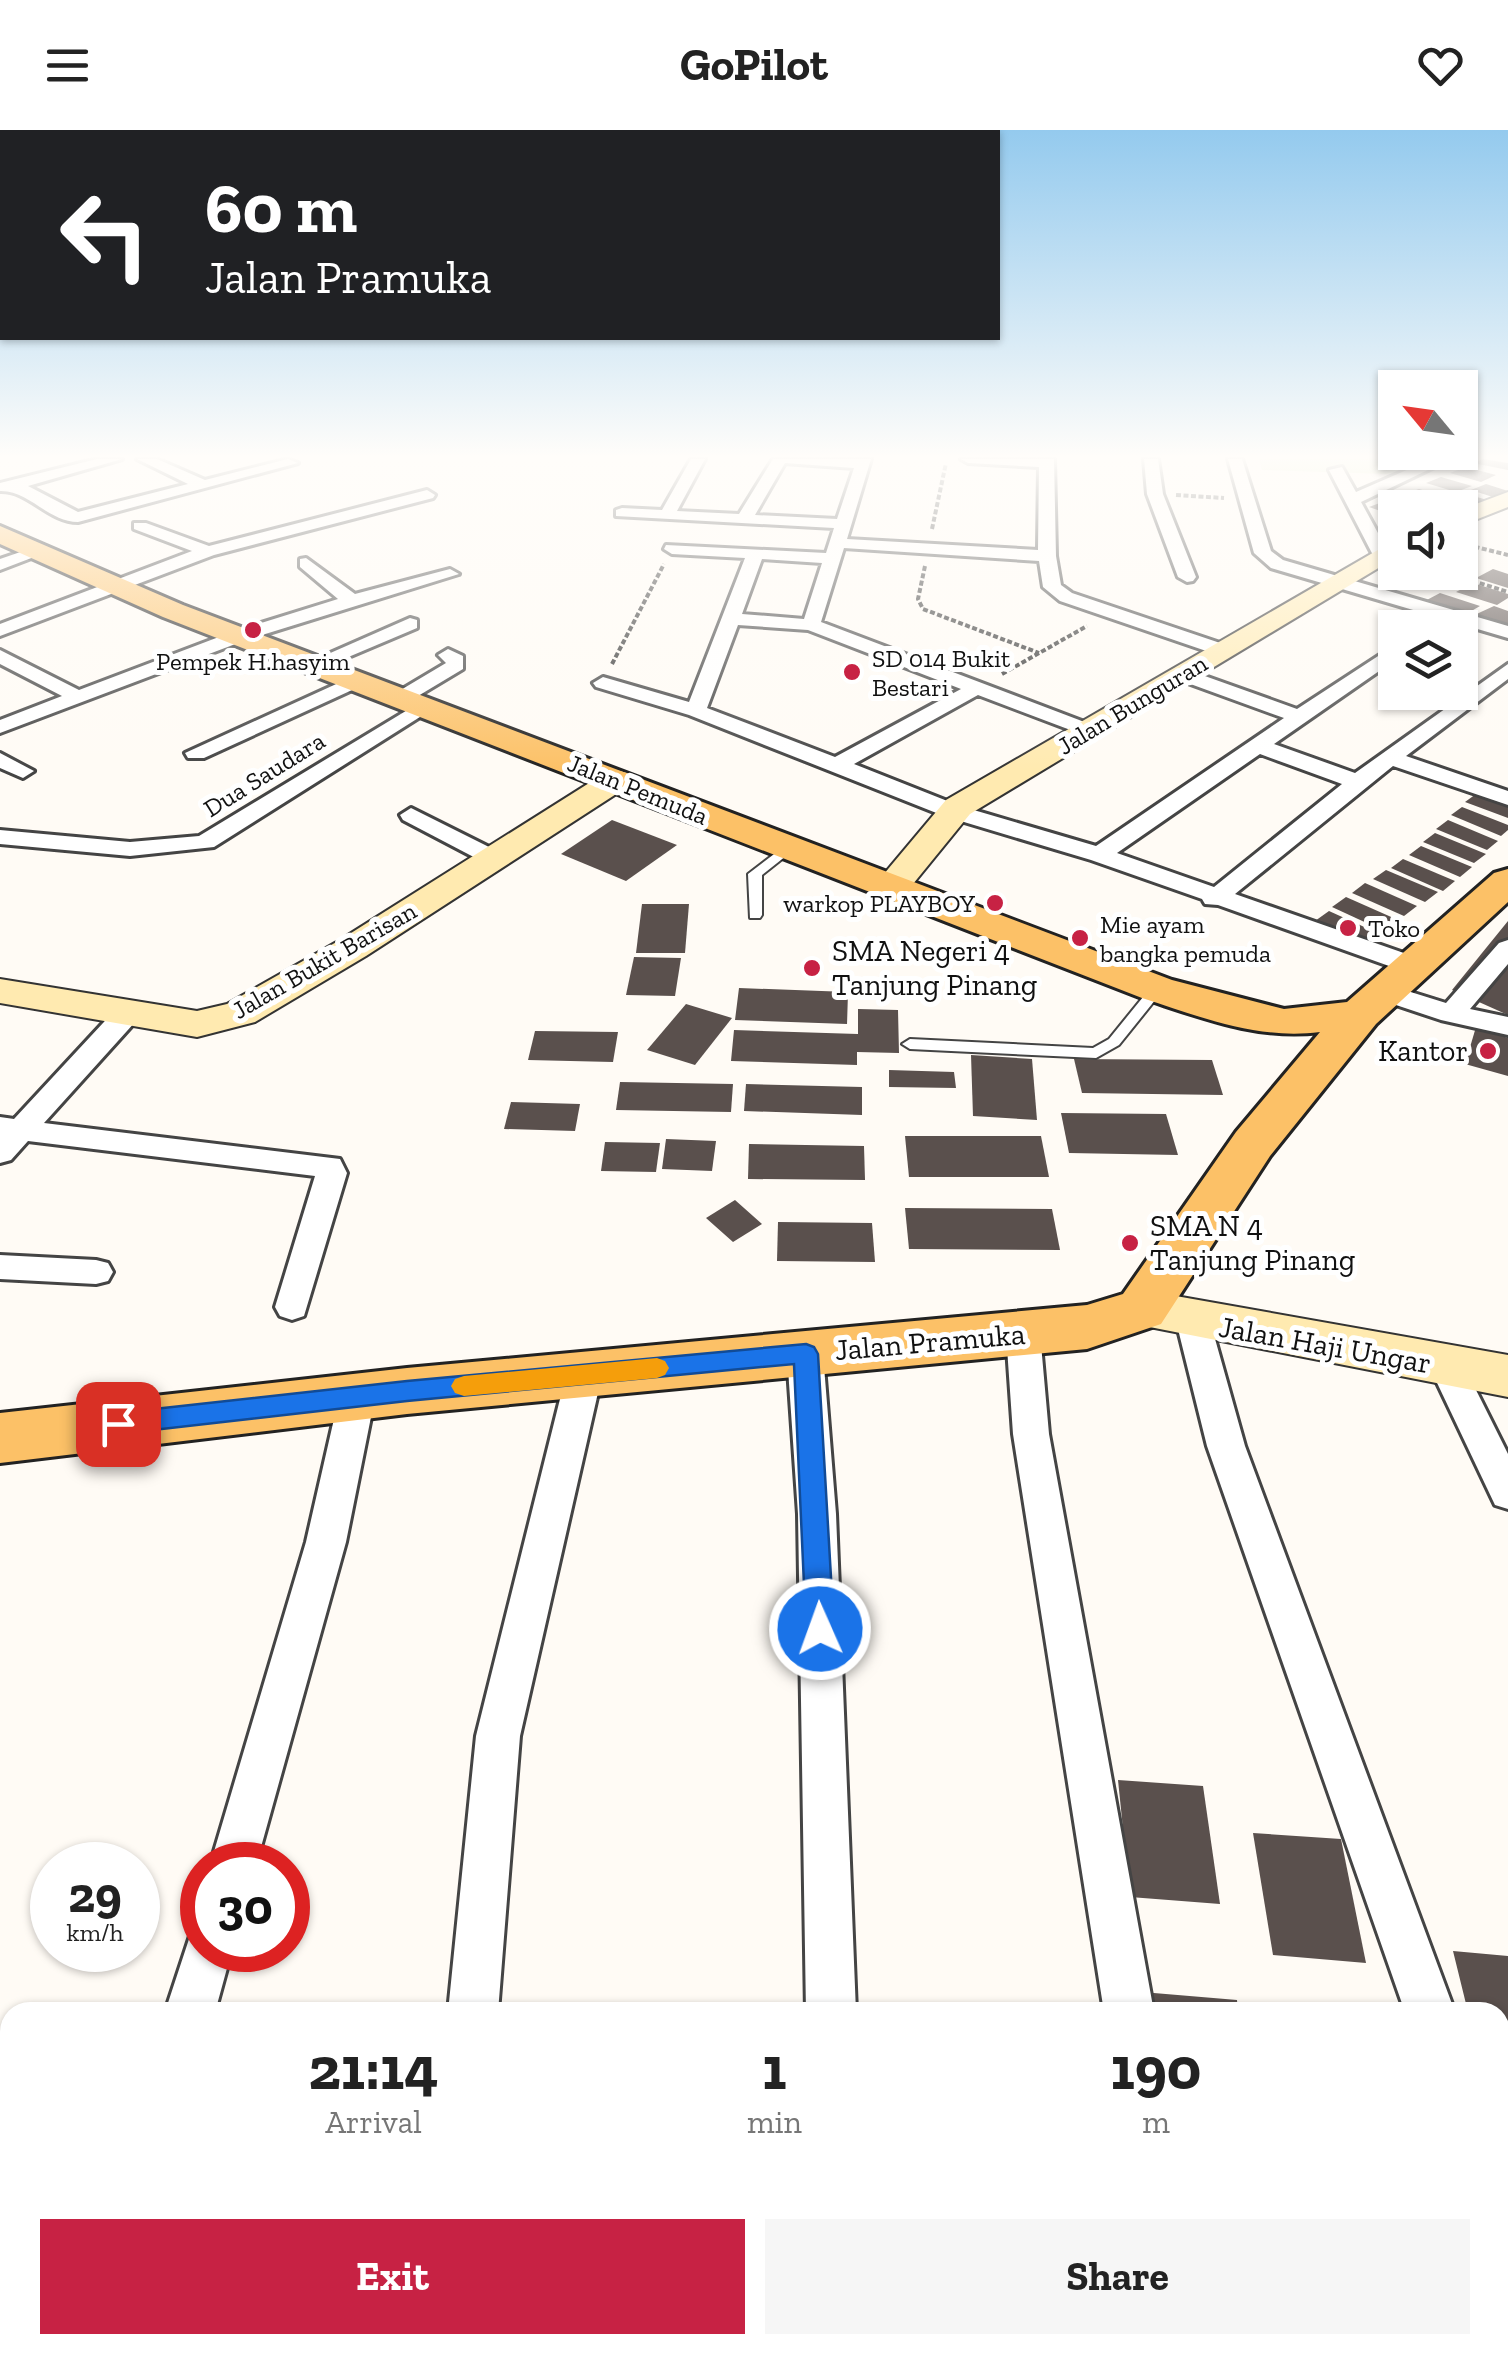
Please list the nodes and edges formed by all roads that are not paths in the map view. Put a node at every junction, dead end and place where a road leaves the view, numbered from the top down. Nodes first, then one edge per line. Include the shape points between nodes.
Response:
1 (61, 563) edge
2 (179, 563) edge
3 (306, 563) dead end
4 (752, 563) edge
5 (830, 563) edge
6 (1048, 563) edge
7 (1182, 563) edge
8 (1275, 563) edge
9 (1369, 563) edge
10 (450, 574) dead end
11 (1187, 577) dead end
12 (1336, 582) junction
13 (116, 588) junction
14 (351, 600) junction
15 (1436, 610) edge
16 (732, 620) junction
17 (1478, 623) edge
18 (410, 624) dead end
19 (811, 625) junction
20 (0, 630) edge
21 (1508, 632) edge
22 (239, 636) junction
23 (1222, 650) junction
24 (448, 655) dead end
25 (0, 656) edge
26 (1378, 661) edge
27 (313, 665) junction
28 (1508, 670) edge
29 (1181, 674) junction
30 (356, 681) junction
31 (602, 683) road end
32 (980, 687) junction
33 (76, 696) junction
34 (413, 702) junction
35 (696, 711) junction
36 (1297, 716) junction
37 (0, 727) edge
38 (1088, 730) junction
39 (1256, 745) junction
40 (196, 753) dead end
41 (1390, 758) junction
42 (0, 760) edge
43 (836, 766) junction
44 (23, 771) dead end
45 (616, 780) junction
46 (1358, 782) junction
47 (1508, 798) edge
48 (952, 811) junction
49 (411, 815) dead end
50 (0, 837) edge
51 (786, 849) junction
52 (1100, 855) junction
53 (495, 859) junction
54 (1508, 880) edge
55 (892, 886) junction
56 (1214, 899) junction
57 (755, 915) dead end
58 (1508, 948) edge
59 (1156, 988) junction
60 (1385, 990) junction
61 (0, 991) edge
62 (1451, 1014) junction
63 (126, 1015) junction
64 (1284, 1023) junction
65 (1508, 1026) edge
66 (910, 1044) dead end
67 (1328, 1055) junction
68 (7, 1137) edge
69 (0, 1267) edge
70 (96, 1272) dead end
71 (292, 1307) dead end
72 (1168, 1315) junction
73 (1023, 1333) junction
74 (806, 1354) junction
75 (1448, 1368) junction
76 (584, 1375) junction
77 (1508, 1376) edge
78 (357, 1397) junction
79 (0, 1438) edge
80 (1508, 1493) edge
81 (240, 1842) edge
82 (202, 1972) edge
83 (193, 2002) edge
84 (473, 2002) edge
85 (831, 2002) edge
86 (1127, 2002) edge
87 (1426, 2002) edge

1 - 13 main road, Jalan Pemuda
2 - 13 street
3 - 14 street
4 - 16 street
5 - 19 street
6 - 23 street via 1052,587 1066,597
7 - 11 street
8 - 12 street
9 - 12 street, Jalan Bunguran
10 - 14 street
12 - 15 street
12 - 23 street, Jalan Bunguran
13 - 20 street
13 - 22 main road, Jalan Pemuda
14 - 22 street
16 - 19 street
16 - 35 street
17 - 21 street
18 - 27 street
19 - 32 street
22 - 27 main road, Jalan Pemuda
22 - 33 street
23 - 29 street, Jalan Bunguran
24 - 34 street, Dua Saudara via 456,666
25 - 33 street
26 - 36 street
27 - 30 main road, Jalan Pemuda
28 - 41 street
29 - 36 street
29 - 38 street, Jalan Bunguran
30 - 34 main road, Jalan Pemuda
30 - 40 street
31 - 35 street
32 - 38 street
32 - 43 street
33 - 37 street
34 - 45 main road, Jalan Pemuda
34 - 50 street, Dua Saudara via 206,842 144,848
35 - 43 street
36 - 39 street
38 - 48 street, Jalan Bunguran
39 - 46 street
39 - 52 street
41 - 46 street
41 - 47 street
42 - 44 street
43 - 48 street
45 - 51 main road, Jalan Pemuda
45 - 53 street, Jalan Bukit Barisan
46 - 56 street
48 - 52 street
48 - 55 street, Jalan Bunguran
49 - 53 street
51 - 55 main road, Jalan Pemuda
51 - 57 lane via 756,874
52 - 56 street
53 - 63 street, Jalan Bukit Barisan via 242,1013 197,1024
54 - 60 main road
55 - 59 main road, Jalan Pemuda
56 - 60 street
58 - 62 street
59 - 64 main road, Jalan Pemuda
59 - 66 lane via 1114,1042 1096,1053
60 - 62 street
60 - 64 main road, Jalan Pemuda
60 - 67 main road
61 - 63 street, Jalan Bukit Barisan
62 - 65 street
63 - 68 street
64 - 67 main road, Jalan Pemuda
67 - 72 main road via 1254,1144
68 - 71 street via 330,1167
69 - 70 street
72 - 73 main road, Jalan Pramuka
72 - 75 street, Jalan Haji Ungar
72 - 87 street via 1226,1446
73 - 74 main road, Jalan Pramuka
73 - 86 street via 1031,1434
74 - 76 main road, Jalan Pramuka
74 - 85 street
75 - 77 street, Jalan Haji Ungar
75 - 80 street
76 - 78 main road, Jalan Pramuka
76 - 84 street via 498,1736
78 - 79 main road, Jalan Pramuka
78 - 81 street via 326,1542
82 - 83 street

